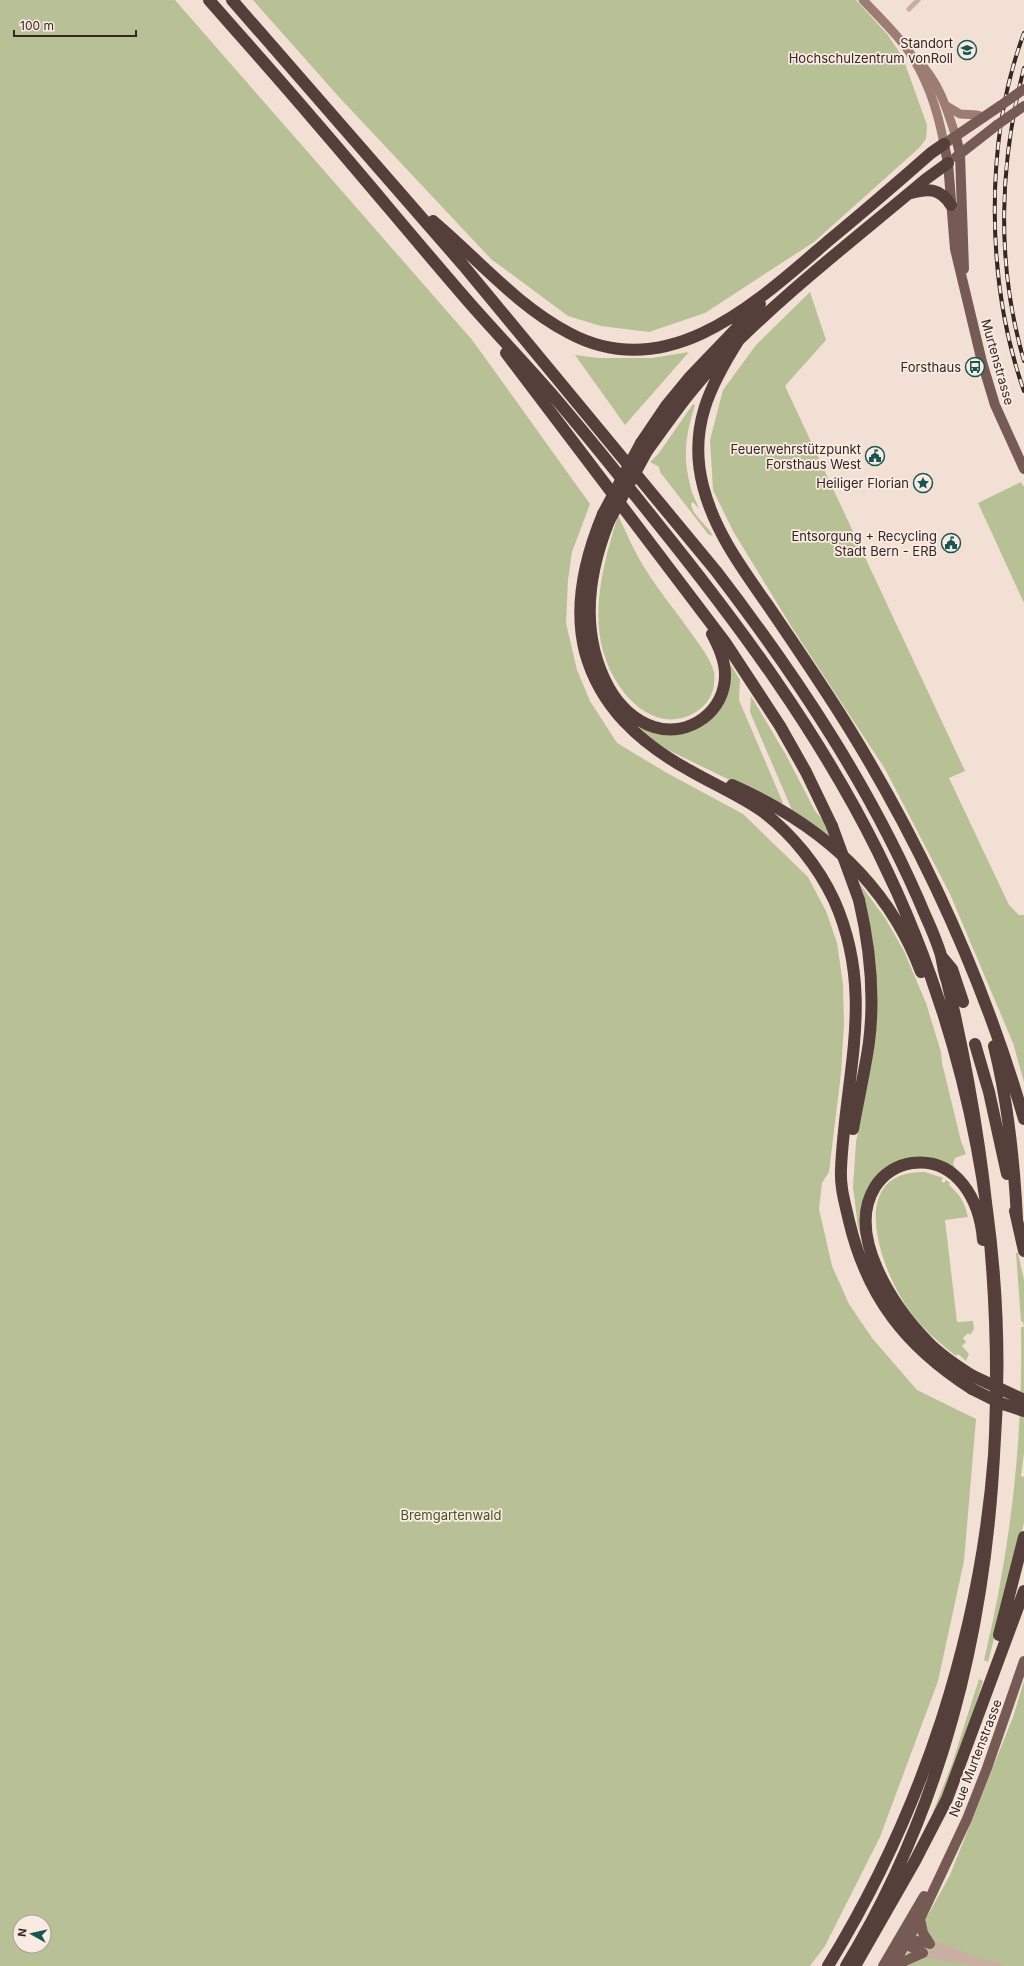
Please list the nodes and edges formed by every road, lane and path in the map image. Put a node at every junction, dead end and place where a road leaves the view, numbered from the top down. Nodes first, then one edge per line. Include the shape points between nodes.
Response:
1 (209, 0) edge
2 (232, 0) edge
3 (863, 0) edge
4 (918, 0) edge
5 (909, 10) dead end
6 (908, 50) junction
7 (1024, 89) edge
8 (946, 105) junction
9 (1024, 106) edge
10 (985, 117) junction
11 (956, 137) junction
12 (944, 144) junction
13 (960, 154) junction
14 (948, 163) junction
15 (910, 193) junction
16 (404, 197) junction
17 (951, 204) junction
18 (783, 280) junction
19 (964, 282) junction
20 (467, 301) junction
21 (740, 338) junction
22 (644, 447) junction
23 (1024, 469) edge
24 (606, 518) junction
25 (688, 592) junction
26 (658, 751) junction
27 (950, 918) junction
28 (942, 956) junction
29 (967, 1015) dead end
30 (971, 1030) dead end
31 (953, 1051) junction
32 (1024, 1119) edge
33 (998, 1182) dead end
34 (1017, 1218) junction
35 (849, 1220) junction
36 (1024, 1251) edge
37 (996, 1318) junction
38 (1012, 1382) dead end
39 (1024, 1400) edge
40 (1024, 1411) edge
41 (1011, 1418) dead end
42 (1024, 1537) edge
43 (991, 1587) dead end
44 (1024, 1591) edge
45 (1024, 1661) edge
46 (975, 1723) junction
47 (945, 1862) junction
48 (920, 1919) junction
49 (905, 1940) junction
50 (930, 1944) junction
51 (923, 1954) junction
52 (986, 1964) junction
53 (828, 1966) edge
54 (846, 1966) edge
55 (855, 1966) edge
56 (883, 1966) edge
57 (892, 1966) edge
58 (900, 1966) edge
59 (999, 1966) edge

1 - 20 highway
2 - 16 highway
3 - 6 main road
4 - 5 street
6 - 8 main road via 929,72
6 - 12 main road via 930,92
7 - 10 main road, bridge
8 - 10 main road via 960,114
8 - 11 main road
9 - 13 main road, bridge
10 - 11 main road
11 - 12 main road
11 - 13 main road, Murtenstrasse
12 - 14 main road, Murtenstrasse
12 - 18 highway
13 - 14 main road
13 - 19 main road, Murtenstrasse
14 - 15 highway
14 - 17 main road, Murtenstrasse
15 - 17 highway via 925,189 936,190
15 - 21 highway
16 - 18 highway via 532,310 569,333 605,347 649,349 683,342 723,323
16 - 28 highway via 612,443 716,571 771,644 826,727 868,797 904,866
17 - 19 main road, Murtenstrasse via 955,249
18 - 22 highway via 689,378 666,406
19 - 23 main road, Murtenstrasse via 987,380 1005,430
20 - 25 highway
20 - 31 highway via 549,390 628,487 718,601 795,709 853,805 899,896 936,990
21 - 22 highway via 696,384
21 - 27 highway via 710,390 700,425 698,453 708,504 726,543 823,687 871,765
22 - 24 highway, bridge
24 - 25 highway via 590,592 590,623 597,661 612,693 622,706 644,723 663,729 683,728 702,720 717,704 724,685 721,652
24 - 26 highway via 588,556 582,582 580,608 583,644 595,680 607,701 629,728
25 - 35 highway, bridge via 725,642 802,765 832,826 859,900 870,954 872,998 869,1042 849,1150
26 - 31 highway via 791,815 825,840 860,873 880,898 917,961
26 - 35 highway via 749,803 774,821 810,861 833,899 849,945 856,1004 853,1061 841,1170 841,1193
27 - 32 highway via 986,1002
27 - 34 highway via 981,1004 998,1064 1010,1133
28 - 29 highway via 952,969
28 - 33 highway via 944,975 956,1005 980,1092
30 - 34 highway via 989,1092
31 - 37 highway via 970,1115 986,1203
34 - 36 highway
35 - 40 highway, bridge via 868,1280 890,1317 905,1334 935,1364 972,1389
37 - 39 highway, bridge via 987,1286 983,1230 966,1188 952,1172 929,1163 908,1164 889,1172 875,1187 867,1209 867,1233 873,1258 895,1300 914,1327 942,1355 972,1376
37 - 53 highway via 996,1416 992,1483 982,1555 964,1641 940,1725 910,1807 872,1889
38 - 41 highway
42 - 46 highway
43 - 54 highway via 967,1688 937,1778 895,1876
44 - 46 highway
45 - 47 main road, Neue Murtenstrasse via 985,1773
46 - 55 highway via 956,1777 937,1820 884,1919
47 - 48 main road, Neue Murtenstrasse
47 - 49 main road, Neue Murtenstrasse
48 - 49 main road, Neue Murtenstrasse
48 - 50 main road via 923,1933
49 - 50 main road
49 - 51 main road
49 - 56 main road, Neue Murtenstrasse
49 - 57 main road, Neue Murtenstrasse
50 - 52 street
51 - 52 street
51 - 58 main road via 905,1960
52 - 59 street

